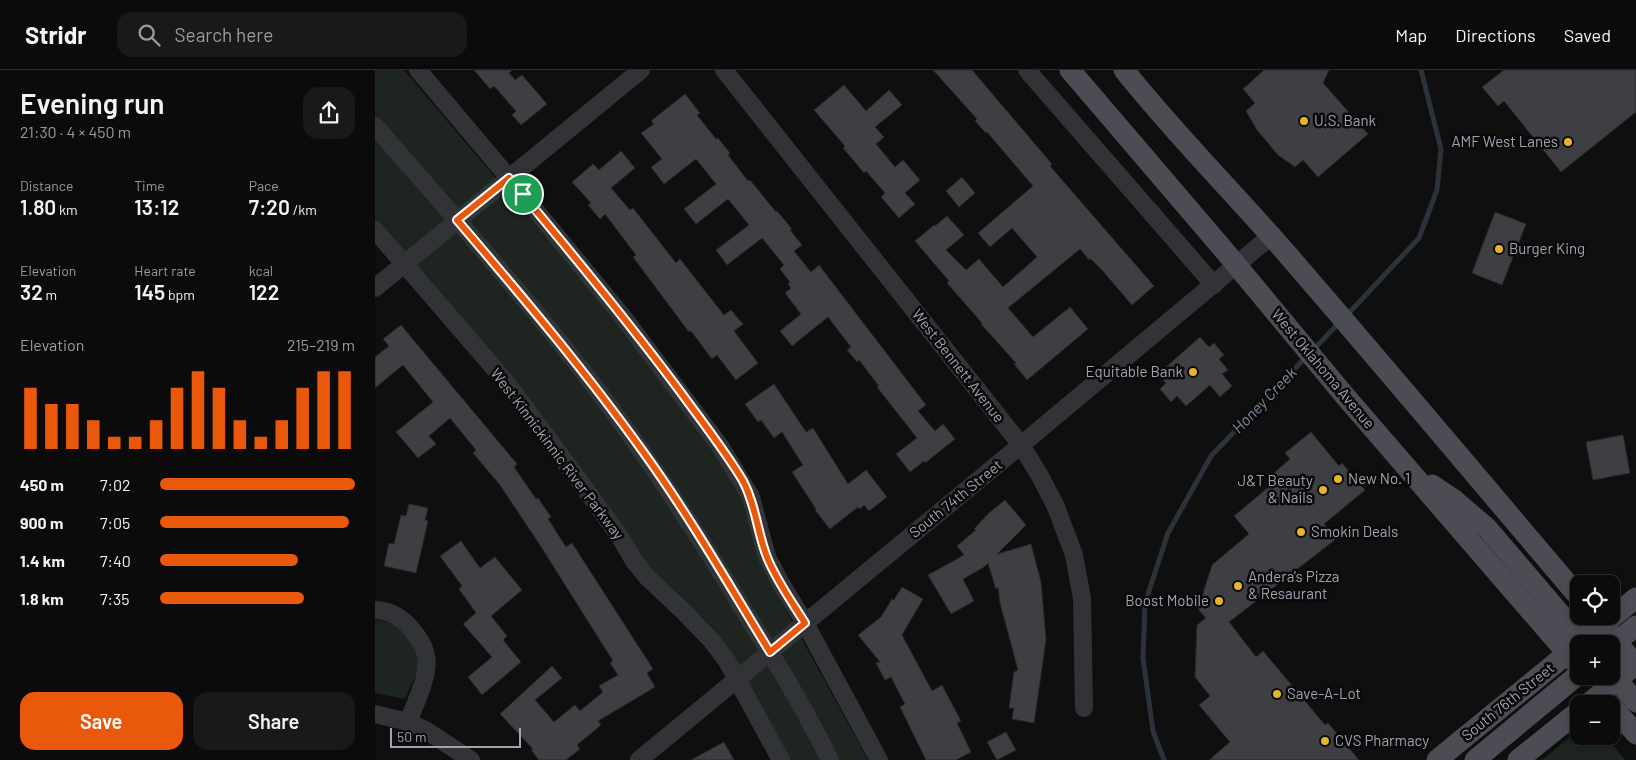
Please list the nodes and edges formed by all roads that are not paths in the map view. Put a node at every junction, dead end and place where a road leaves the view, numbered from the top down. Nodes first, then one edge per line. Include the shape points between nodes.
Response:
1 (418, 70) edge
2 (641, 70) edge
3 (724, 70) edge
4 (1027, 70) edge
5 (1070, 70) edge
6 (1124, 70) edge
7 (375, 126) edge
8 (509, 178) junction
9 (457, 220) junction
10 (375, 230) edge
11 (1271, 236) junction
12 (405, 264) junction
13 (1237, 266) junction
14 (1214, 285) junction
15 (375, 288) edge
16 (1021, 445) junction
17 (1570, 586) edge
18 (1636, 598) edge
19 (375, 610) edge
20 (805, 623) junction
21 (1636, 626) edge
22 (1582, 635) edge
23 (1598, 635) edge
24 (1612, 635) edge
25 (770, 652) junction
26 (1620, 657) edge
27 (1570, 658) edge
28 (1636, 664) edge
29 (736, 679) junction
30 (1570, 681) edge
31 (1606, 688) edge
32 (1636, 702) edge
33 (1084, 708) dead end
34 (375, 714) edge
35 (1570, 718) edge
36 (408, 722) junction
37 (1636, 734) edge
38 (471, 760) edge
39 (639, 760) edge
40 (781, 760) edge
41 (831, 760) edge
42 (879, 760) edge
43 (1437, 760) edge
44 (1475, 760) edge
45 (1518, 760) edge

1 - 8 street
2 - 8 street
3 - 16 street, West Bennett Avenue
4 - 14 street
5 - 13 main road, West Oklahoma Avenue
6 - 11 main road
7 - 9 street
8 - 9 street
8 - 20 street via 623,317 720,446 751,497 767,557
9 - 12 street
9 - 25 street via 574,360 645,454
10 - 12 street, West Kinnickinnic River Parkway
11 - 13 street, South 74th Street
11 - 17 main road
12 - 15 street
12 - 29 street, West Kinnickinnic River Parkway via 505,382 641,569 712,641
13 - 14 street, South 74th Street
13 - 22 main road, West Oklahoma Avenue via 1407,468
14 - 16 street, South 74th Street
16 - 20 street, South 74th Street
16 - 33 street, West Bennett Avenue via 1056,507 1074,555 1082,598
18 - 23 main road, South 76th Street
19 - 36 street via 389,612 401,619 421,642 426,656 424,679
20 - 25 street, South 74th Street
20 - 42 street
21 - 24 main road
25 - 29 street, South 74th Street
25 - 41 street
26 - 28 main road, West Oklahoma Avenue
27 - 43 main road, South 76th Street
28 - 31 main road via 1623,667
29 - 39 street, South 74th Street
29 - 40 street, West Kinnickinnic River Parkway
30 - 44 main road
31 - 32 main road
31 - 37 main road
34 - 36 street
35 - 45 main road
36 - 38 street

